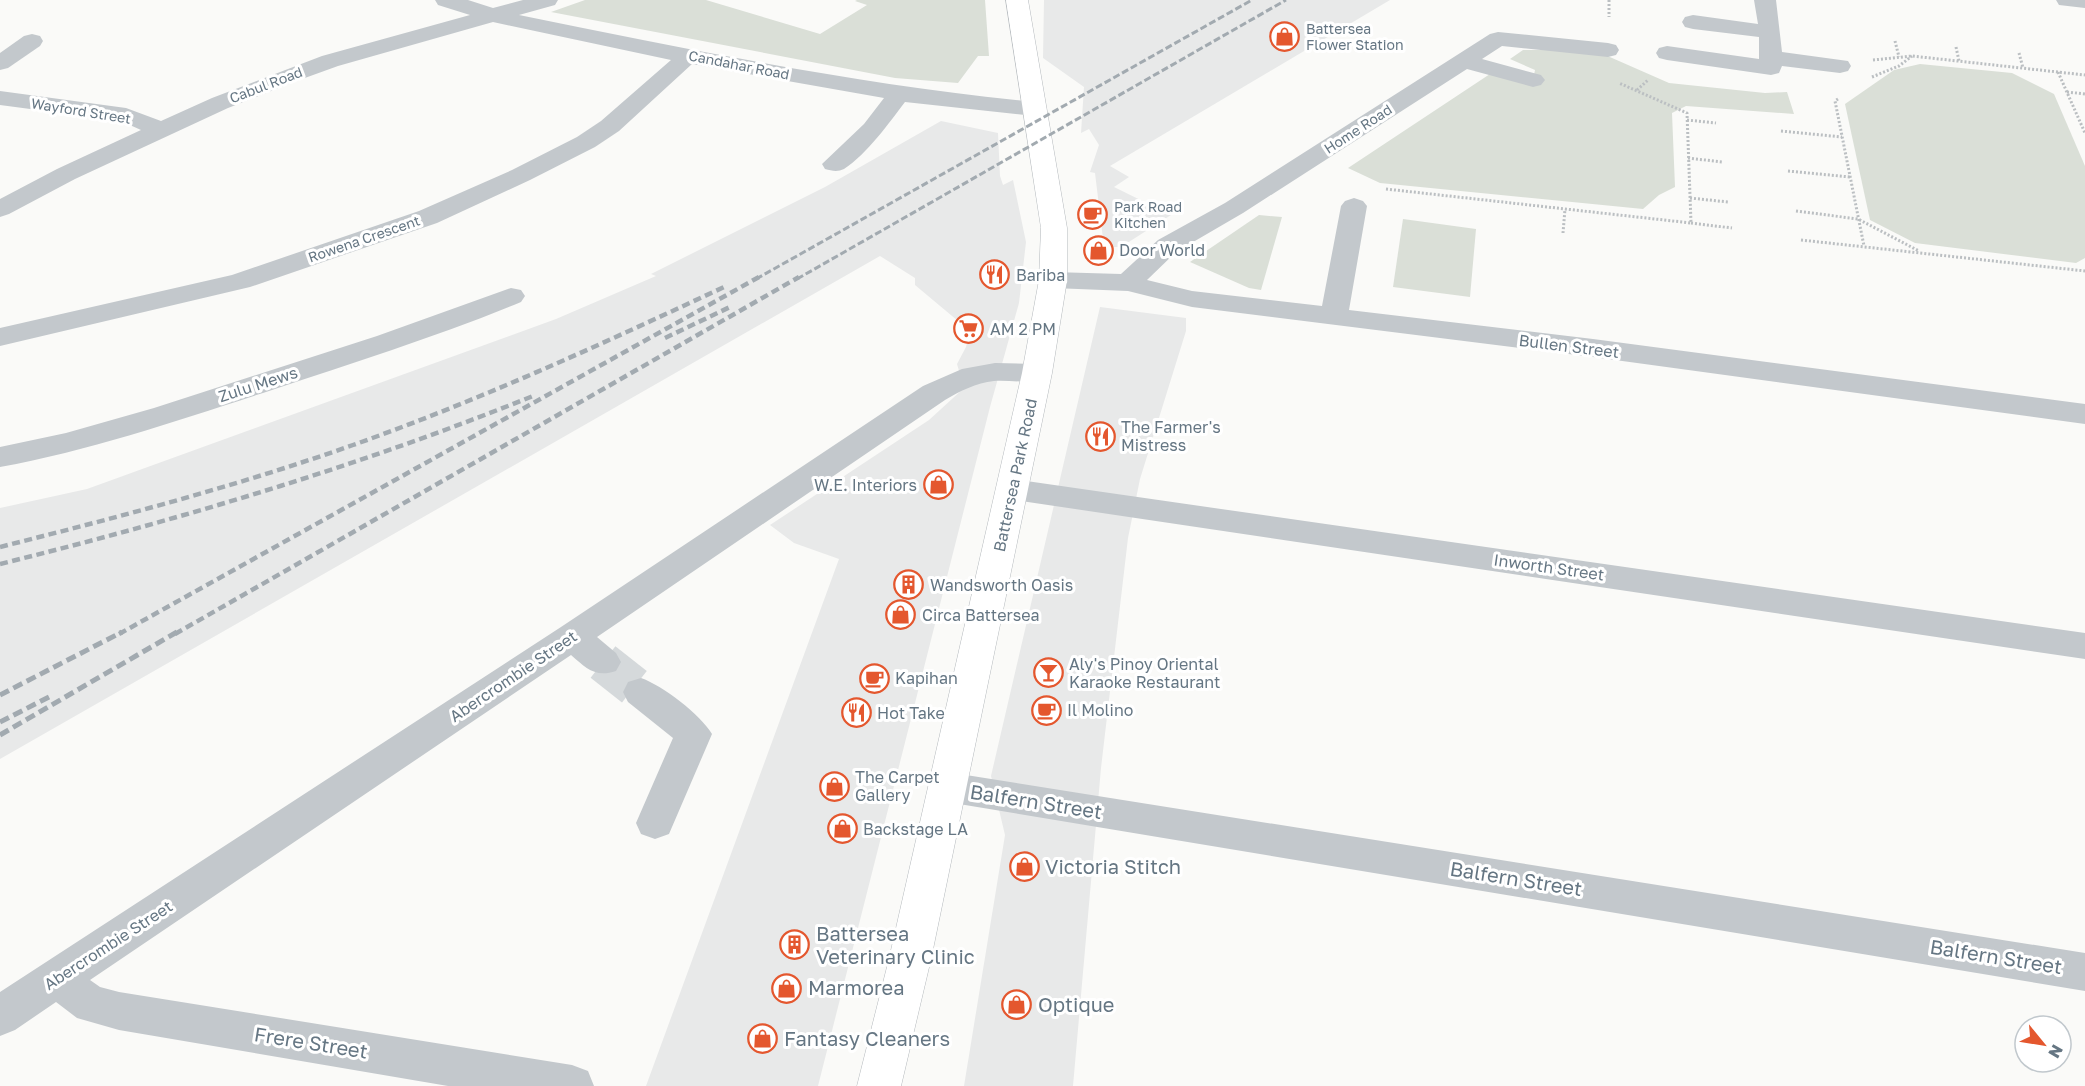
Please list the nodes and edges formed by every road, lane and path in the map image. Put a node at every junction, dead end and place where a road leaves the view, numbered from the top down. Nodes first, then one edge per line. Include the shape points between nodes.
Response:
1 (446, 0) edge
2 (548, 0) edge
3 (1017, 0) edge
4 (1765, 0) edge
5 (2067, 0) edge
6 (2085, 2) edge
7 (495, 16) junction
8 (1693, 22) dead end
9 (1770, 33) junction
10 (32, 41) dead end
11 (1895, 41) dead end
12 (1956, 47) dead end
13 (1608, 50) dead end
14 (1667, 53) dead end
15 (2019, 53) dead end
16 (689, 56) junction
17 (1912, 56) junction
18 (1899, 57) junction
19 (1464, 61) junction
20 (1959, 61) junction
21 (0, 63) edge
22 (1771, 63) junction
23 (1840, 66) joint
24 (2023, 68) junction
25 (2057, 72) junction
26 (2085, 75) edge
27 (1870, 79) dead end
28 (1533, 80) dead end
29 (1617, 81) dead end
30 (2067, 92) junction
31 (900, 94) junction
32 (2085, 94) edge
33 (1844, 95) dead end
34 (0, 98) edge
35 (1035, 109) junction
36 (1687, 120) junction
37 (1716, 123) dead end
38 (2084, 128) edge
39 (160, 130) junction
40 (1781, 131) dead end
41 (2085, 133) edge
42 (1842, 137) junction
43 (1688, 158) junction
44 (1722, 162) dead end
45 (834, 164) dead end
46 (1788, 171) dead end
47 (1850, 177) junction
48 (1379, 189) dead end
49 (1690, 198) junction
50 (1728, 202) dead end
51 (1354, 206) dead end
52 (0, 209) edge
53 (1565, 209) junction
54 (1796, 211) dead end
55 (1858, 219) junction
56 (1691, 223) junction
57 (1732, 228) dead end
58 (1563, 233) dead end
59 (1801, 240) dead end
60 (1864, 246) junction
61 (1922, 253) junction
62 (2085, 271) edge
63 (1053, 280) junction
64 (1128, 283) junction
65 (511, 296) dead end
66 (1334, 317) junction
67 (0, 337) edge
68 (1037, 373) junction
69 (2085, 414) edge
70 (0, 457) edge
71 (1012, 490) junction
72 (573, 636) junction
73 (2085, 646) edge
74 (603, 662) tunnel mouth
75 (641, 692) tunnel mouth
76 (947, 787) junction
77 (655, 823) dead end
78 (2085, 972) edge
79 (61, 977) junction
80 (0, 1016) edge
81 (572, 1086) edge
82 (879, 1086) edge

1 - 7 street, Candahar Road
2 - 7 street, Cabul Road
3 - 35 highway, Battersea Park Road
4 - 9 street
5 - 6 street
7 - 16 street, Candahar Road
7 - 39 street, Cabul Road via 330,61
8 - 9 street
9 - 22 street
10 - 21 street
11 - 18 path
12 - 20 path
13 - 19 street, Home Road via 1498,39
14 - 22 street
15 - 24 path
16 - 31 street, Candahar Road
16 - 67 street, Rowena Crescent via 610,126 586,142 428,217 240,281
17 - 18 path
17 - 20 path
17 - 27 path
18 - 23 path
19 - 28 street
19 - 64 street, Home Road via 1234,208 1167,246
20 - 24 path
22 - 23 street
24 - 25 path
25 - 26 path
25 - 30 path
29 - 36 path via 1687,113
30 - 32 path
30 - 38 path
31 - 35 street, Candahar Road
31 - 45 street via 873,129
33 - 42 path via 1834,101
34 - 39 street, Wayford Street via 126,115
35 - 63 highway, Battersea Park Road via 1054,228
36 - 37 path
36 - 43 path
38 - 41 path
39 - 52 street, Cabul Road
40 - 42 path
42 - 47 path
43 - 44 path
43 - 49 path
46 - 47 path
47 - 55 path
48 - 53 path
49 - 50 path
49 - 56 path
51 - 66 street
53 - 56 path
53 - 58 path
54 - 55 path
55 - 60 path
55 - 61 path
56 - 57 path
59 - 60 path
60 - 61 path
61 - 62 path
63 - 64 street, Bullen Street
63 - 68 highway, Battersea Park Road
64 - 66 street, Bullen Street via 1192,298
65 - 70 street, Zulu Mews via 333,360 142,422
66 - 69 street, Bullen Street
68 - 71 highway, Battersea Park Road
68 - 72 street, Abercrombie Street via 993,371 962,377
71 - 73 street, Inworth Street
71 - 76 highway, Battersea Park Road
72 - 74 street
72 - 79 street, Abercrombie Street
75 - 77 street via 693,734
76 - 78 street, Balfern Street
76 - 82 highway, Battersea Park Road
79 - 80 street, Abercrombie Street
79 - 81 street, Frere Street via 75,996 92,1005 119,1011

